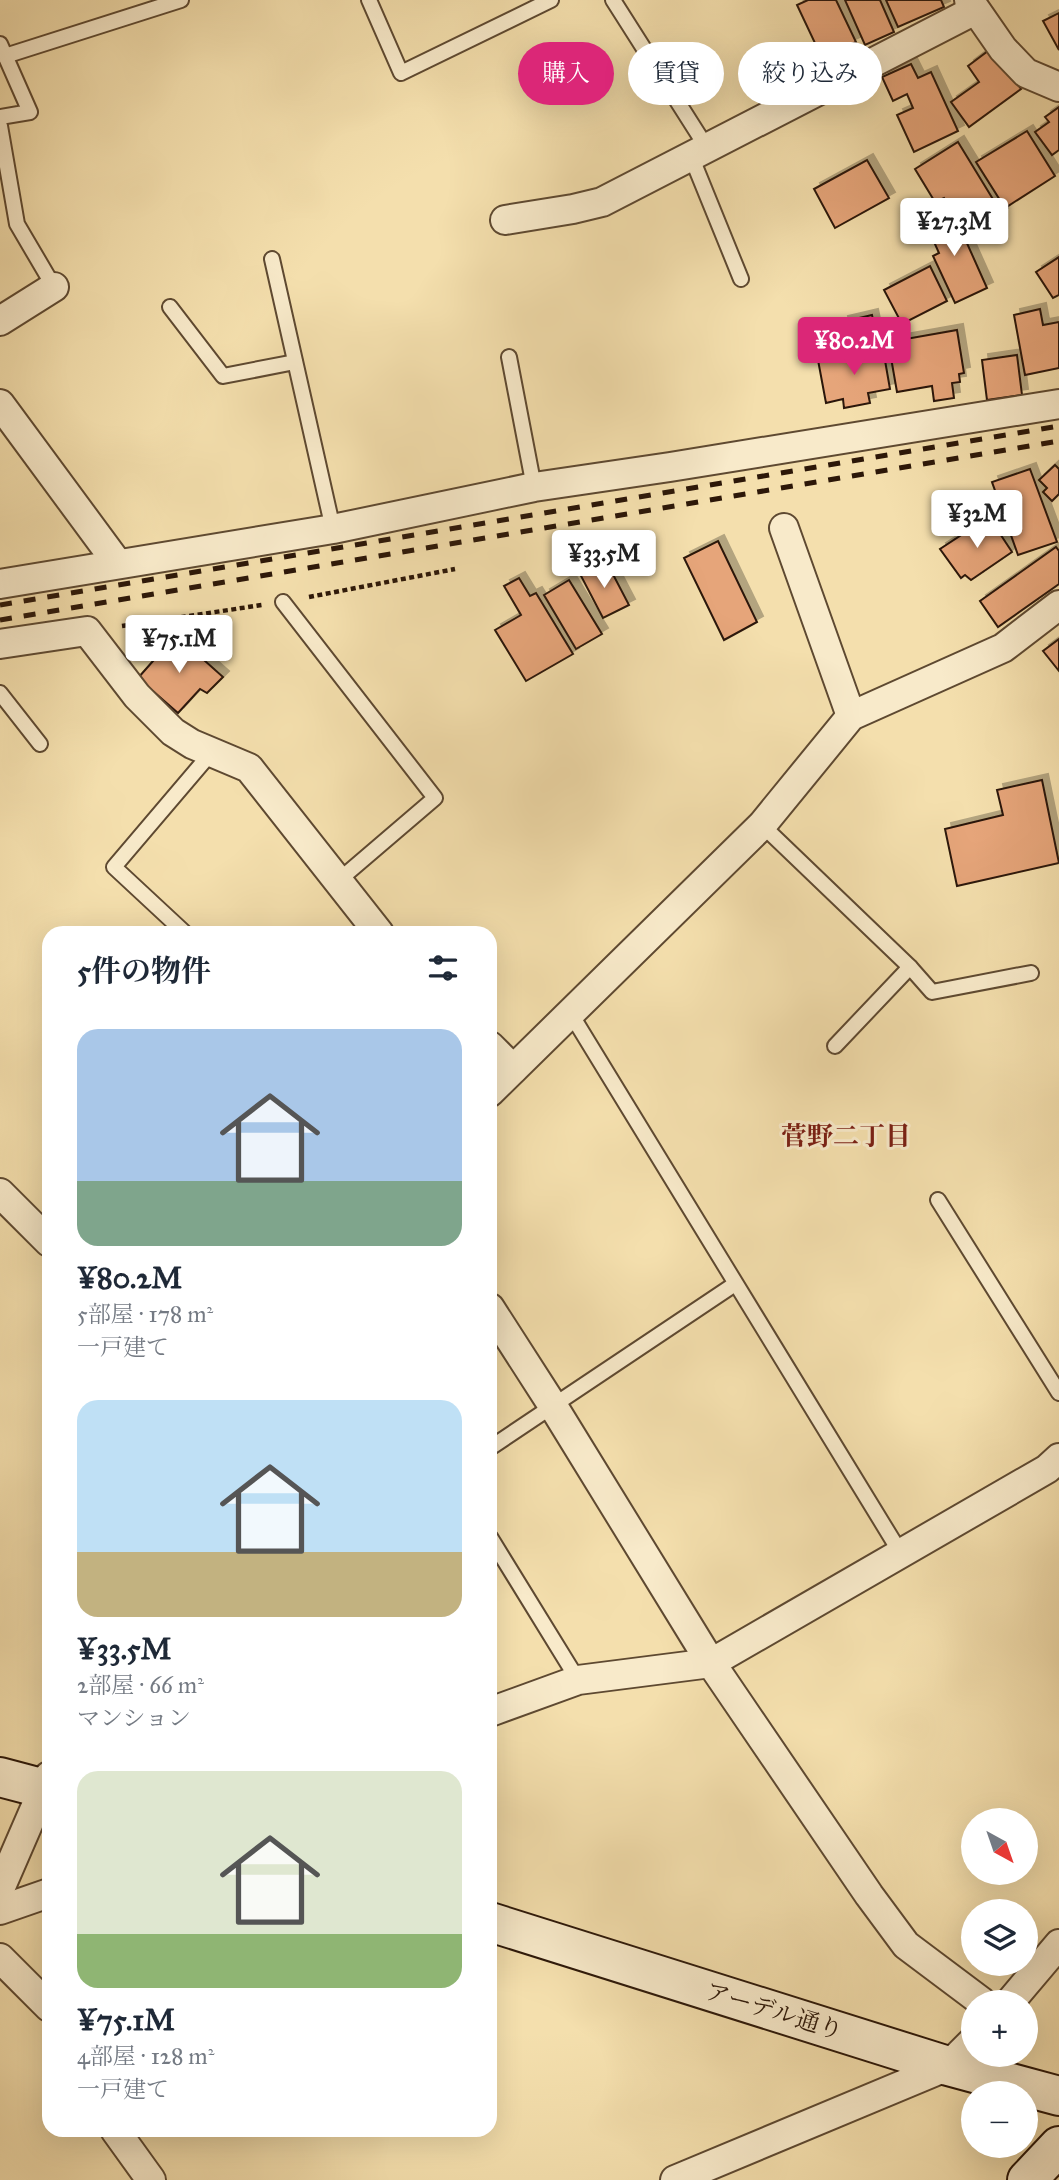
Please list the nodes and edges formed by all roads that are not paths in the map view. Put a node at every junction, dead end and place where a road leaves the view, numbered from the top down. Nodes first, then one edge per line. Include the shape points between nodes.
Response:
1 (181, 0) edge
2 (369, 0) edge
3 (551, 0) edge
4 (613, 0) edge
5 (972, 5) edge
6 (3, 50) edge
7 (1059, 87) edge
8 (0, 117) edge
9 (0, 126) edge
10 (699, 152) junction
11 (505, 220) dead end
12 (272, 259) dead end
13 (741, 279) dead end
14 (54, 287) joint
15 (170, 307) dead end
16 (0, 321) edge
17 (509, 357) dead end
18 (295, 362) junction
19 (0, 404) edge
20 (1059, 404) edge
21 (9, 429) edge
22 (534, 487) junction
23 (784, 528) dead end
24 (333, 529) junction
25 (118, 564) junction
26 (0, 584) edge
27 (283, 602) dead end
28 (1059, 605) edge
29 (0, 644) edge
30 (0, 693) edge
31 (850, 716) junction
32 (40, 744) dead end
33 (211, 753) junction
34 (762, 825) junction
35 (338, 881) junction
36 (177, 926) edge
37 (373, 926) edge
38 (910, 967) junction
39 (1031, 973) dead end
40 (571, 1014) junction
41 (835, 1046) dead end
42 (497, 1053) edge
43 (513, 1069) junction
44 (497, 1085) edge
45 (0, 1193) edge
46 (938, 1200) dead end
47 (42, 1235) edge
48 (736, 1284) junction
49 (497, 1319) edge
50 (1059, 1393) edge
51 (553, 1406) junction
52 (497, 1443) edge
53 (1055, 1469) edge
54 (497, 1548) edge
55 (900, 1552) junction
56 (712, 1662) junction
57 (579, 1681) junction
58 (497, 1710) edge
59 (0, 1777) edge
60 (42, 1784) edge
61 (42, 1796) edge
62 (0, 1889) edge
63 (42, 1895) edge
64 (0, 1910) edge
65 (497, 1924) edge
66 (1059, 1944) edge
67 (0, 1958) edge
68 (966, 1990) edge
69 (1020, 1990) edge
70 (42, 2000) edge
71 (960, 2054) edge
72 (1059, 2096) edge
73 (120, 2137) edge
74 (1059, 2146) edge
75 (151, 2180) edge
76 (675, 2180) edge
77 (1027, 2180) edge

1 - 6 lane
2 - 3 lane via 401,73
4 - 10 lane
5 - 7 street via 1026,73
5 - 10 street
6 - 8 lane via 30,112
9 - 14 lane via 17,223
10 - 11 street via 602,202
10 - 13 lane
12 - 18 lane
14 - 16 street
15 - 18 lane via 223,376
17 - 22 lane
18 - 24 lane
19 - 21 street
20 - 22 street
21 - 25 street
22 - 24 street
23 - 31 street
24 - 25 street
25 - 26 street
27 - 35 lane via 435,798
28 - 31 street via 1003,648
29 - 33 street via 87,631 137,696 173,732
30 - 32 lane
31 - 34 street
33 - 35 street via 249,768
33 - 36 lane via 114,867
34 - 38 lane
34 - 40 street
35 - 37 street
38 - 39 lane via 932,992
38 - 41 lane
40 - 43 street
40 - 48 lane
42 - 43 street
43 - 44 street
45 - 47 street
46 - 50 lane
48 - 51 lane
48 - 55 lane
49 - 51 street
51 - 52 lane
51 - 56 street
53 - 55 street
54 - 57 lane
55 - 56 street
56 - 57 street
56 - 68 street via 906,1945
57 - 58 street
59 - 60 street
61 - 62 street
63 - 64 street
65 - 71 street, アーデル通り
66 - 69 street
67 - 70 street
71 - 72 street, アーデル通り
71 - 76 street
73 - 75 street
74 - 77 street

